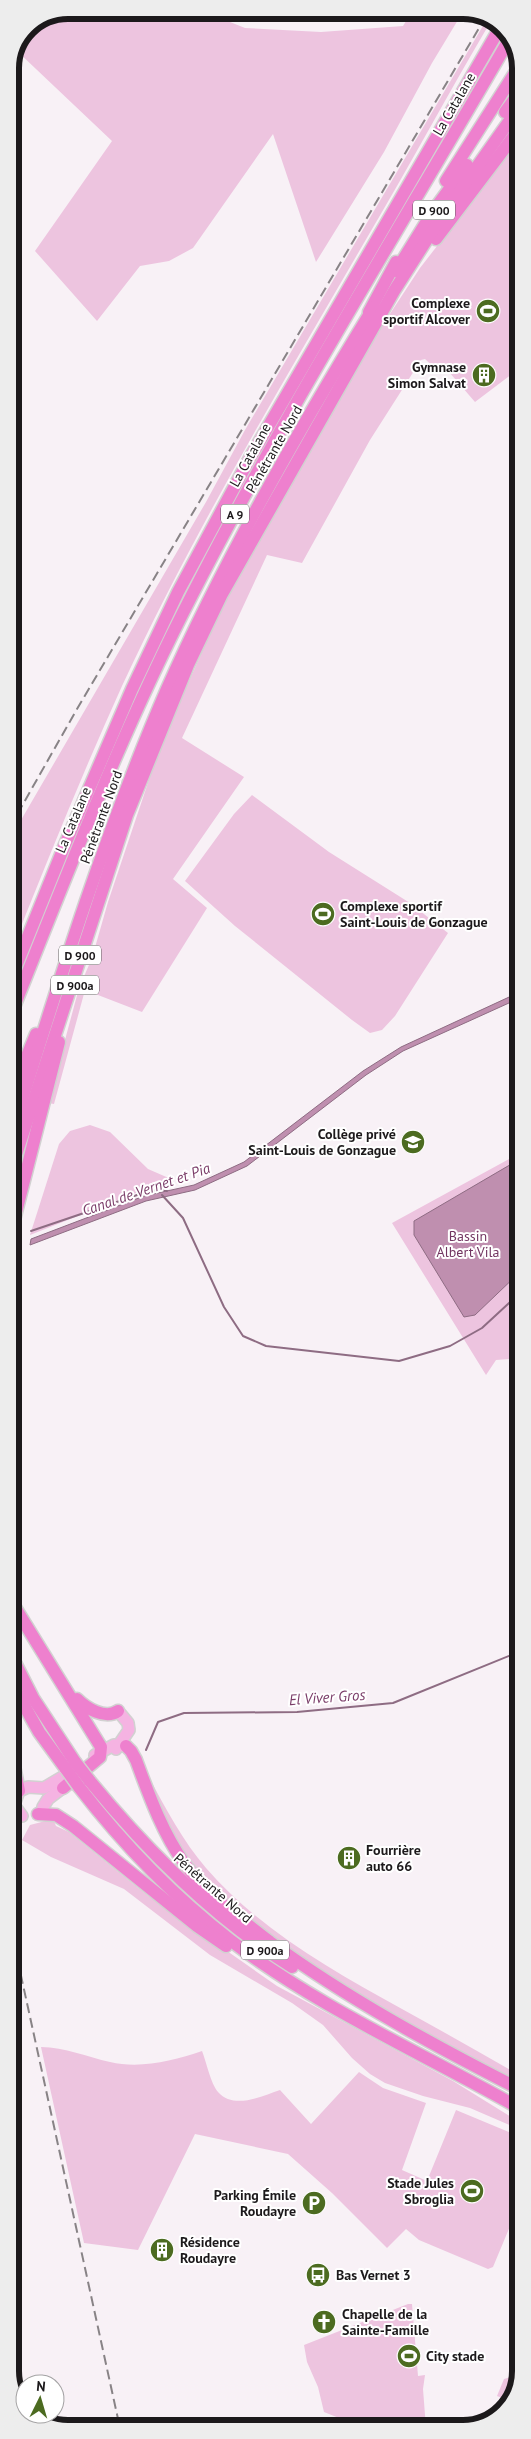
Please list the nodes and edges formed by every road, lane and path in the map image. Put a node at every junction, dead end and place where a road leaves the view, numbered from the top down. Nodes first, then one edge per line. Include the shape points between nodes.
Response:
1 (497, 33) edge
2 (506, 44) edge
3 (512, 77) edge
4 (512, 103) edge
5 (512, 117) edge
6 (512, 139) edge
7 (394, 291) junction
8 (357, 334) junction
9 (155, 742) junction
10 (95, 877) junction
11 (19, 959) edge
12 (19, 994) edge
13 (19, 1074) edge
14 (19, 1110) edge
15 (19, 1142) edge
16 (19, 1198) edge
17 (19, 1616) edge
18 (19, 1671) edge
19 (61, 1679) junction
20 (19, 1696) edge
21 (118, 1711) joint
22 (116, 1747) junction
23 (70, 1765) junction
24 (84, 1784) junction
25 (33, 1788) junction
26 (63, 1788) junction
27 (19, 1795) edge
28 (41, 1811) junction
29 (19, 1815) edge
30 (350, 2017) junction
31 (392, 2039) junction
32 (479, 2069) junction
33 (512, 2086) edge
34 (512, 2089) edge
35 (512, 2104) edge
36 (512, 2113) edge

1 - 11 highway, La Catalane / A 9 via 254,450 178,592 132,690
2 - 12 highway, La Catalane / A 9 via 266,455 191,596 79,844
3 - 8 highway via 412,233
4 - 8 highway, Pénétrante Nord / D 900 via 434,210
5 - 7 highway, Pénétrante Nord / D 900 via 456,195
6 - 7 highway
7 - 9 highway, Pénétrante Nord / D 900 via 222,594
8 - 10 highway, Pénétrante Nord / D 900 via 212,592 167,690
9 - 15 highway, D 900 via 95,908
9 - 16 highway, D 900a via 72,995
10 - 13 highway, D 900a
10 - 14 highway, D 900
17 - 19 highway
18 - 23 highway, Pénétrante Nord / D 900a
19 - 21 highway via 89,1709 109,1714
19 - 22 highway
20 - 23 highway, Pénétrante Nord / D 900a via 40,1732
21 - 22 main road via 128,1723 129,1730
22 - 25 main road via 44,1788
22 - 26 highway
22 - 26 main road via 96,1766
22 - 32 highway via 131,1751 165,1832 208,1890 230,1910 320,1978
23 - 24 highway, Pénétrante Nord / D 900a, bridge
24 - 30 highway, Pénétrante Nord / D 900a via 110,1827 190,1906 230,1940 276,1972
24 - 32 highway, Pénétrante Nord / D 900a via 196,1896 254,1943 329,1990
25 - 27 main road
25 - 28 main road via 43,1798
26 - 28 main road via 48,1799
28 - 29 main road via 29,1817
28 - 30 highway via 56,1815 205,1931 280,1981
30 - 31 highway, Pénétrante Nord / D 900a
31 - 35 highway, Pénétrante Nord / D 900a
31 - 36 highway
32 - 33 highway
32 - 34 highway, Pénétrante Nord / D 900a

